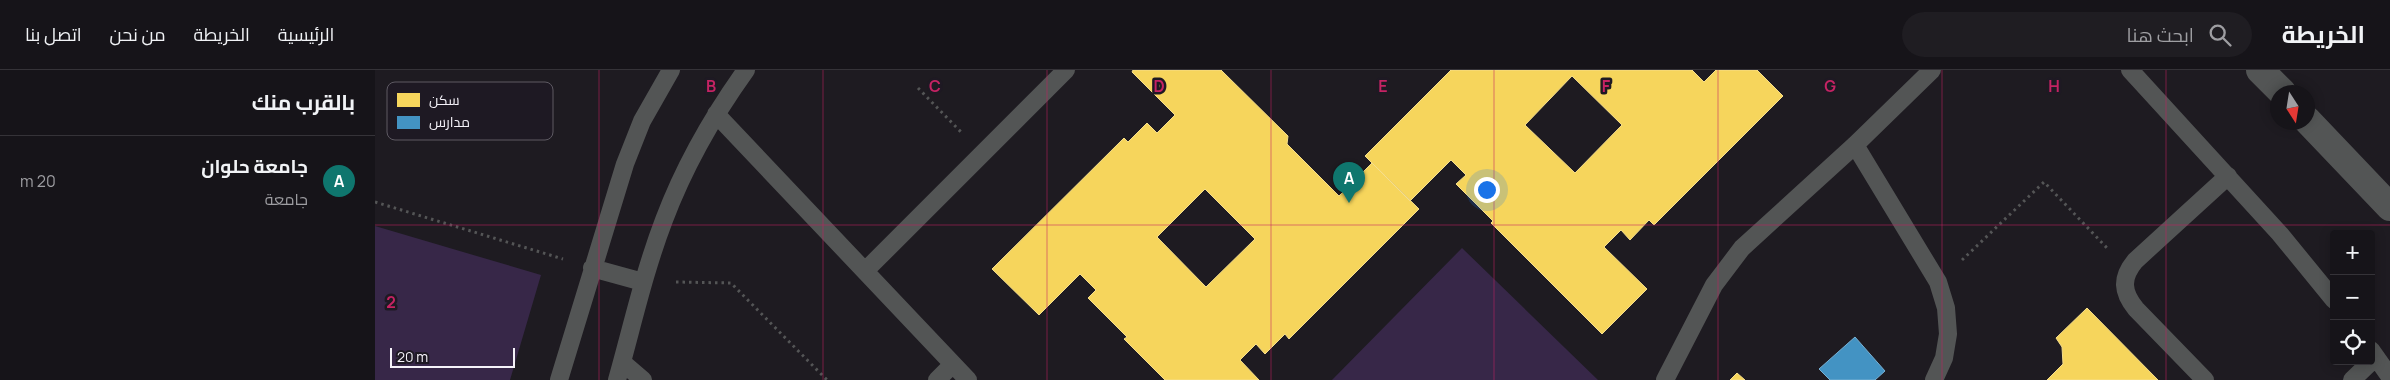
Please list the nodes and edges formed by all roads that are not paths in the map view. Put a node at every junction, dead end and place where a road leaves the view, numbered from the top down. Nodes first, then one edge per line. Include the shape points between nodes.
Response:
1 (671, 70) edge
2 (746, 70) edge
3 (1066, 70) edge
4 (1932, 70) edge
5 (2130, 70) edge
6 (2260, 70) edge
7 (2275, 85) edge
8 (716, 114) junction
9 (2315, 128) edge
10 (1855, 145) junction
11 (2228, 176) junction
12 (2390, 207) edge
13 (592, 268) junction
14 (865, 271) junction
15 (643, 282) junction
16 (2330, 295) edge
17 (2375, 355) edge
18 (622, 362) junction
19 (953, 364) junction
20 (2365, 365) edge
21 (2390, 377) edge
22 (559, 380) edge
23 (617, 380) edge
24 (643, 380) edge
25 (937, 380) edge
26 (968, 380) edge
27 (1665, 380) edge
28 (1934, 380) edge
29 (2205, 380) edge
30 (2352, 380) edge

1 - 13 lane via 642,121
2 - 8 lane
3 - 14 lane
4 - 10 lane
5 - 11 lane
6 - 7 street
8 - 14 lane
8 - 15 lane via 664,219
9 - 12 street
10 - 27 lane via 1742,248 1727,266 1702,305
10 - 28 lane via 1938,282 1946,308 1948,334
11 - 16 lane
11 - 29 lane via 2128,270 2124,285 2127,298
13 - 15 lane
13 - 22 lane
14 - 19 lane
15 - 18 lane
17 - 21 lane
18 - 23 lane
18 - 24 lane
19 - 25 lane
19 - 26 lane
20 - 30 lane

